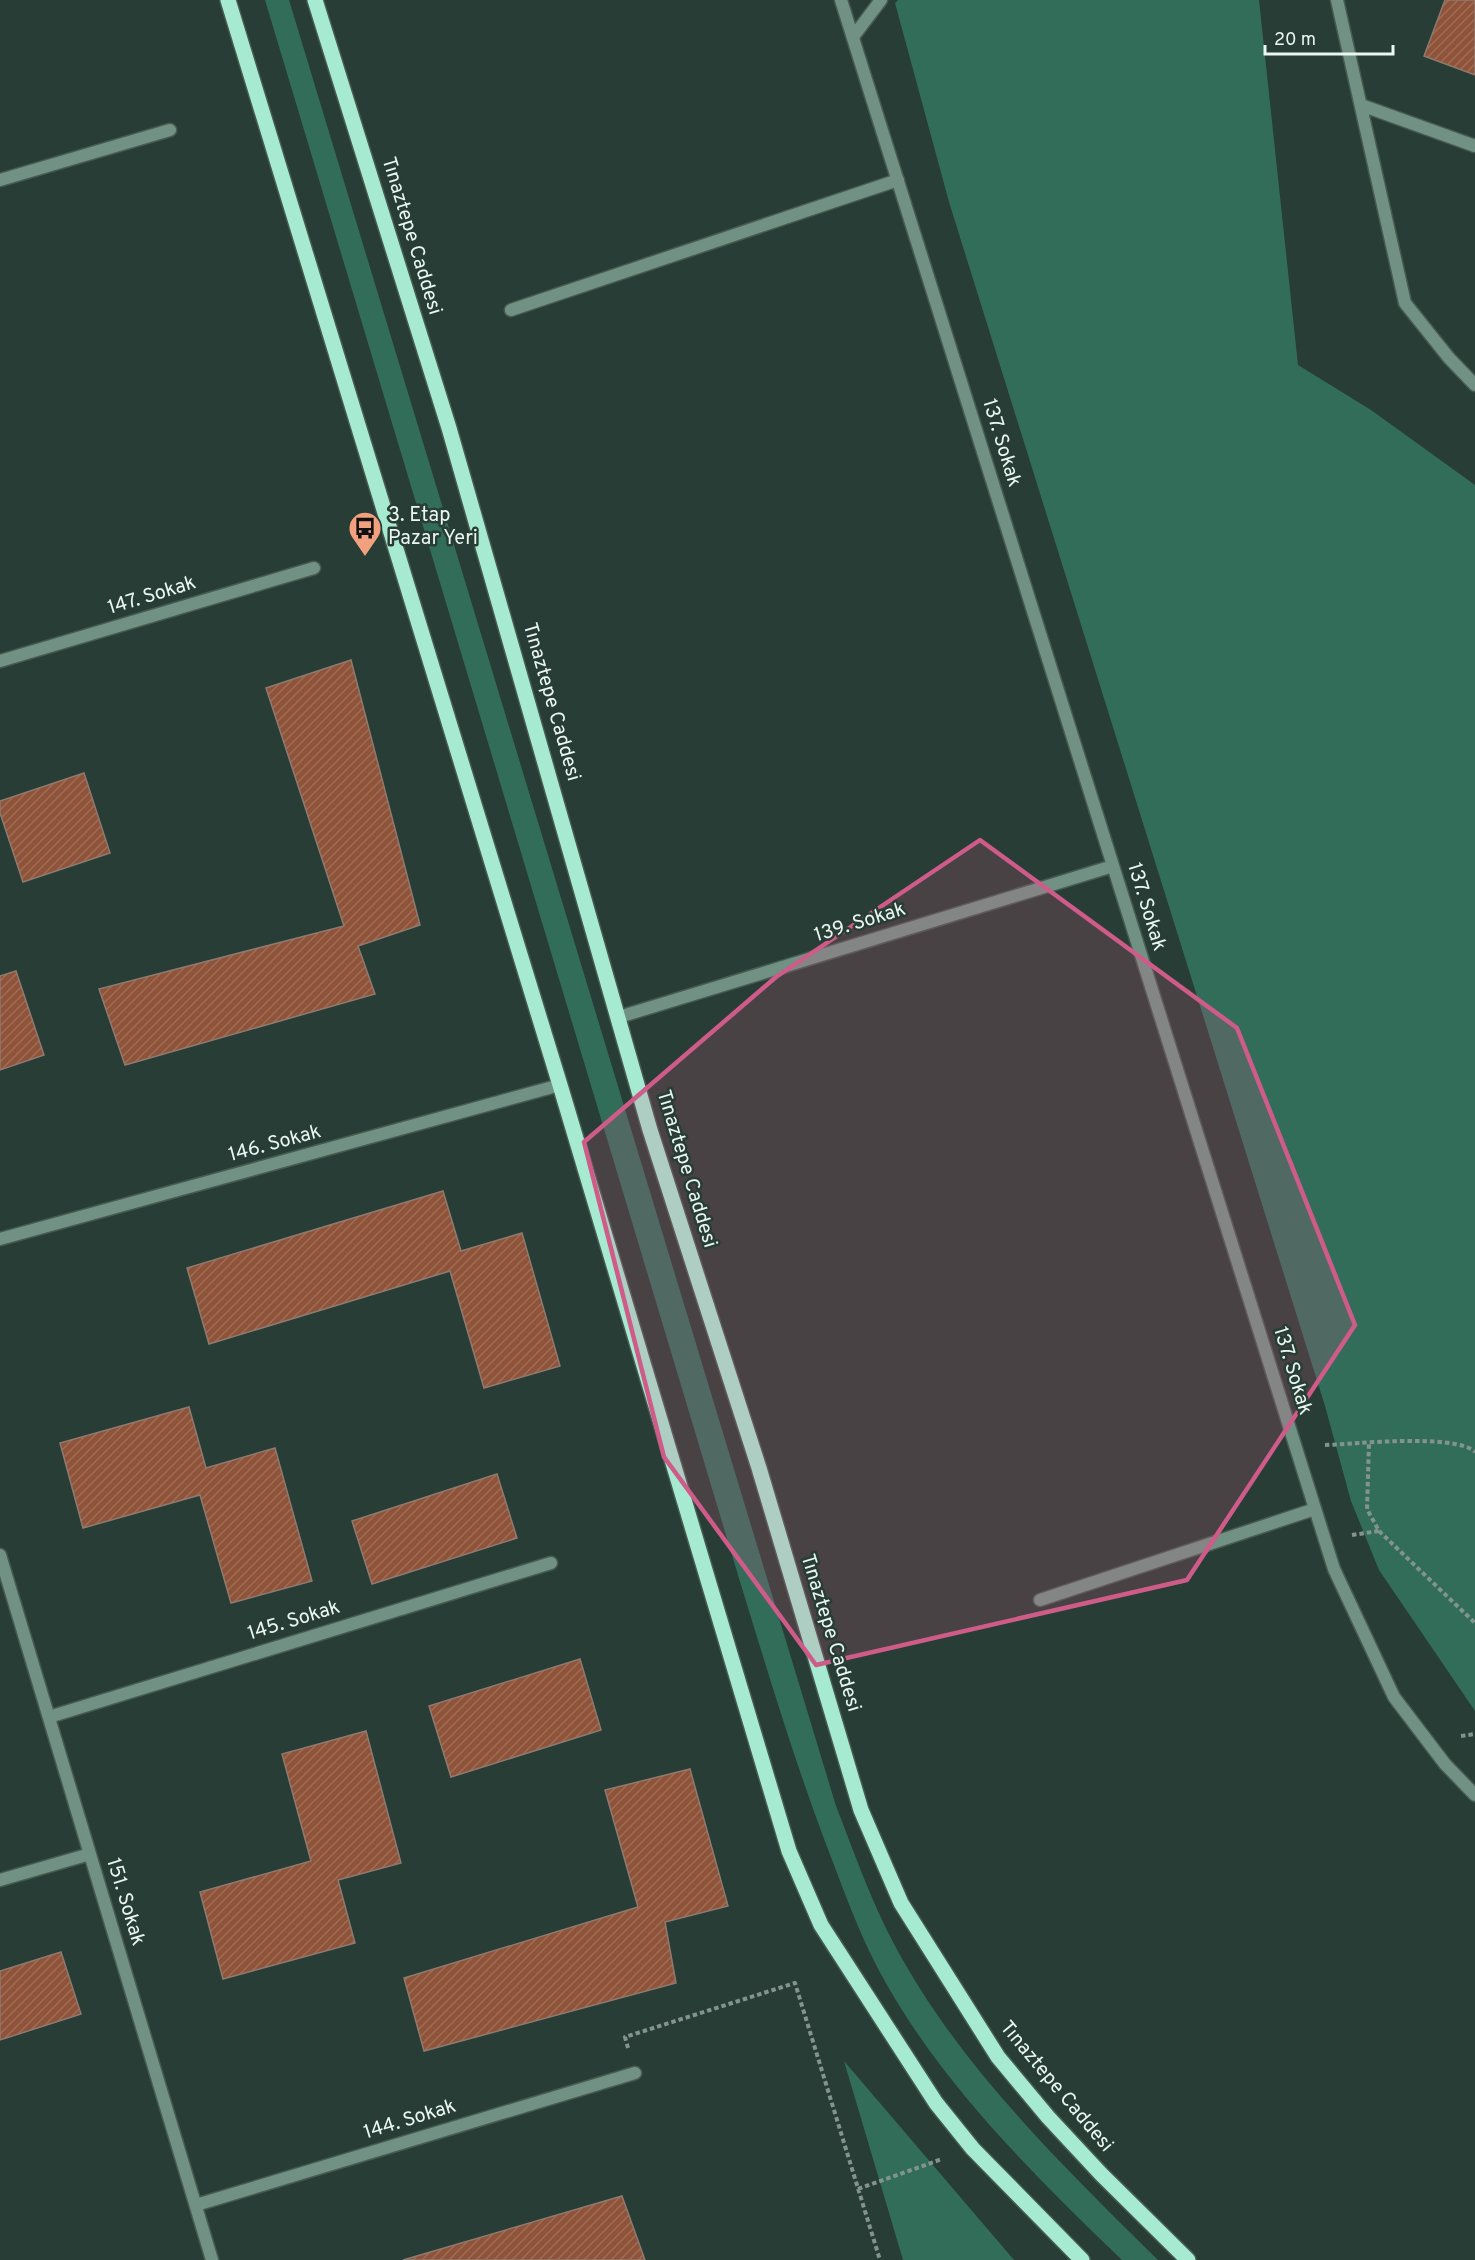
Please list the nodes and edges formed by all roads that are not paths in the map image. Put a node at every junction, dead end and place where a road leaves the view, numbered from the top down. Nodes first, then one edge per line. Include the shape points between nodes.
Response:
1 (228, 0) edge
2 (315, 0) edge
3 (841, 0) edge
4 (881, 0) edge
5 (1337, 0) edge
6 (853, 37) junction
7 (1361, 105) junction
8 (170, 130) dead end
9 (1475, 146) edge
10 (0, 180) edge
11 (898, 180) junction
12 (511, 310) dead end
13 (1475, 385) edge
14 (314, 568) dead end
15 (0, 662) edge
16 (1113, 866) junction
17 (619, 1017) junction
18 (560, 1085) junction
19 (0, 1239) edge
20 (1315, 1509) junction
21 (0, 1555) edge
22 (551, 1563) dead end
23 (1040, 1600) dead end
24 (49, 1717) junction
25 (1475, 1795) edge
26 (90, 1854) junction
27 (0, 1880) edge
28 (636, 2073) road end
29 (196, 2205) junction
30 (212, 2260) edge
31 (1082, 2260) edge
32 (1188, 2260) edge

1 - 18 main road
2 - 17 main road, Tınaztepe Caddesi via 449,428
3 - 6 street, 137. Sokak
4 - 6 street
5 - 7 street
6 - 11 street, 137. Sokak
7 - 9 street
7 - 13 street via 1405,303
8 - 10 street
11 - 12 street
11 - 16 street, 137. Sokak
14 - 15 street, 147. Sokak
16 - 17 street, 139. Sokak
16 - 20 street, 137. Sokak
17 - 32 main road, Tınaztepe Caddesi via 650,1130 759,1468 861,1810 901,1903 998,2057 1101,2174
18 - 19 street, 146. Sokak
18 - 31 main road via 789,1851 821,1926 936,2103 973,2149
20 - 23 street
20 - 25 street, 137. Sokak via 1334,1569 1394,1697 1445,1764
21 - 24 street, 151. Sokak
22 - 24 street, 145. Sokak
24 - 26 street, 151. Sokak
26 - 27 street
26 - 29 street, 151. Sokak
28 - 29 street, 144. Sokak
29 - 30 street, 151. Sokak

